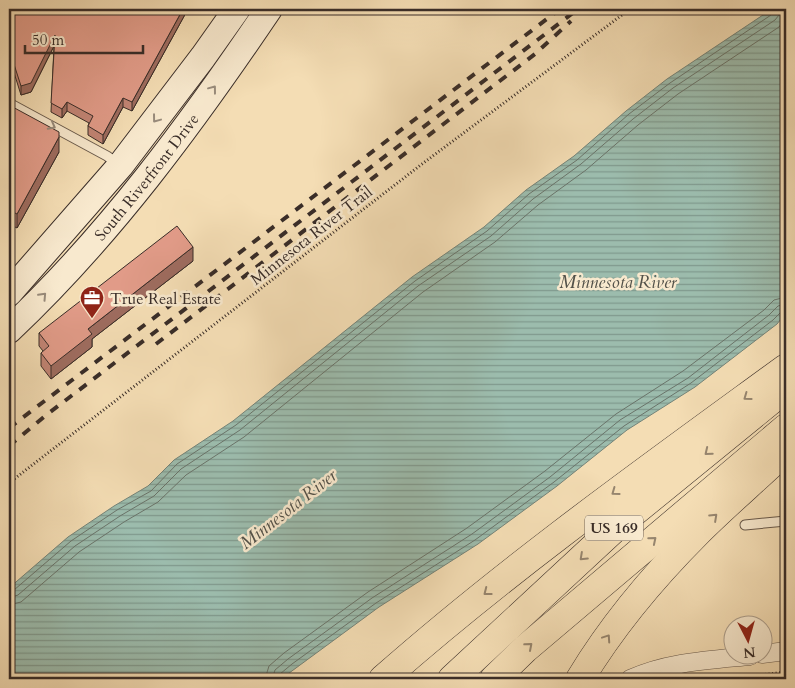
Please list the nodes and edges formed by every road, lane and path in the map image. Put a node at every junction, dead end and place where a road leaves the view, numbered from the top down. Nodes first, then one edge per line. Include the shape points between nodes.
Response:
1 (237, 9) edge
2 (269, 9) edge
3 (630, 9) edge
4 (9, 103) edge
5 (120, 166) junction
6 (9, 294) edge
7 (9, 330) edge
8 (786, 368) edge
9 (786, 388) edge
10 (786, 428) edge
11 (786, 450) edge
12 (9, 483) edge
13 (786, 521) edge
14 (745, 525) dead end
15 (786, 651) edge
16 (772, 653) edge
17 (722, 659) edge
18 (786, 672) edge
19 (383, 679) edge
20 (452, 679) edge
21 (494, 679) edge
22 (580, 679) edge
23 (630, 679) edge
24 (728, 679) edge

1 -> 5 main road, South Riverfront Drive
7 -> 2 main road, South Riverfront Drive via 123,209
3 - 12 path, Minnesota River Trail via 422,164
4 -> 5 lane
5 - 6 main road, South Riverfront Drive
8 -> 19 highway via 593,509 439,630
9 -> 20 highway, US 169 via 618,525
21 -> 10 highway, US 169
22 -> 11 highway via 608,635 648,587 696,534
13 - 14 lane
15 - 16 street
17 - 23 street via 672,665
18 - 24 path

